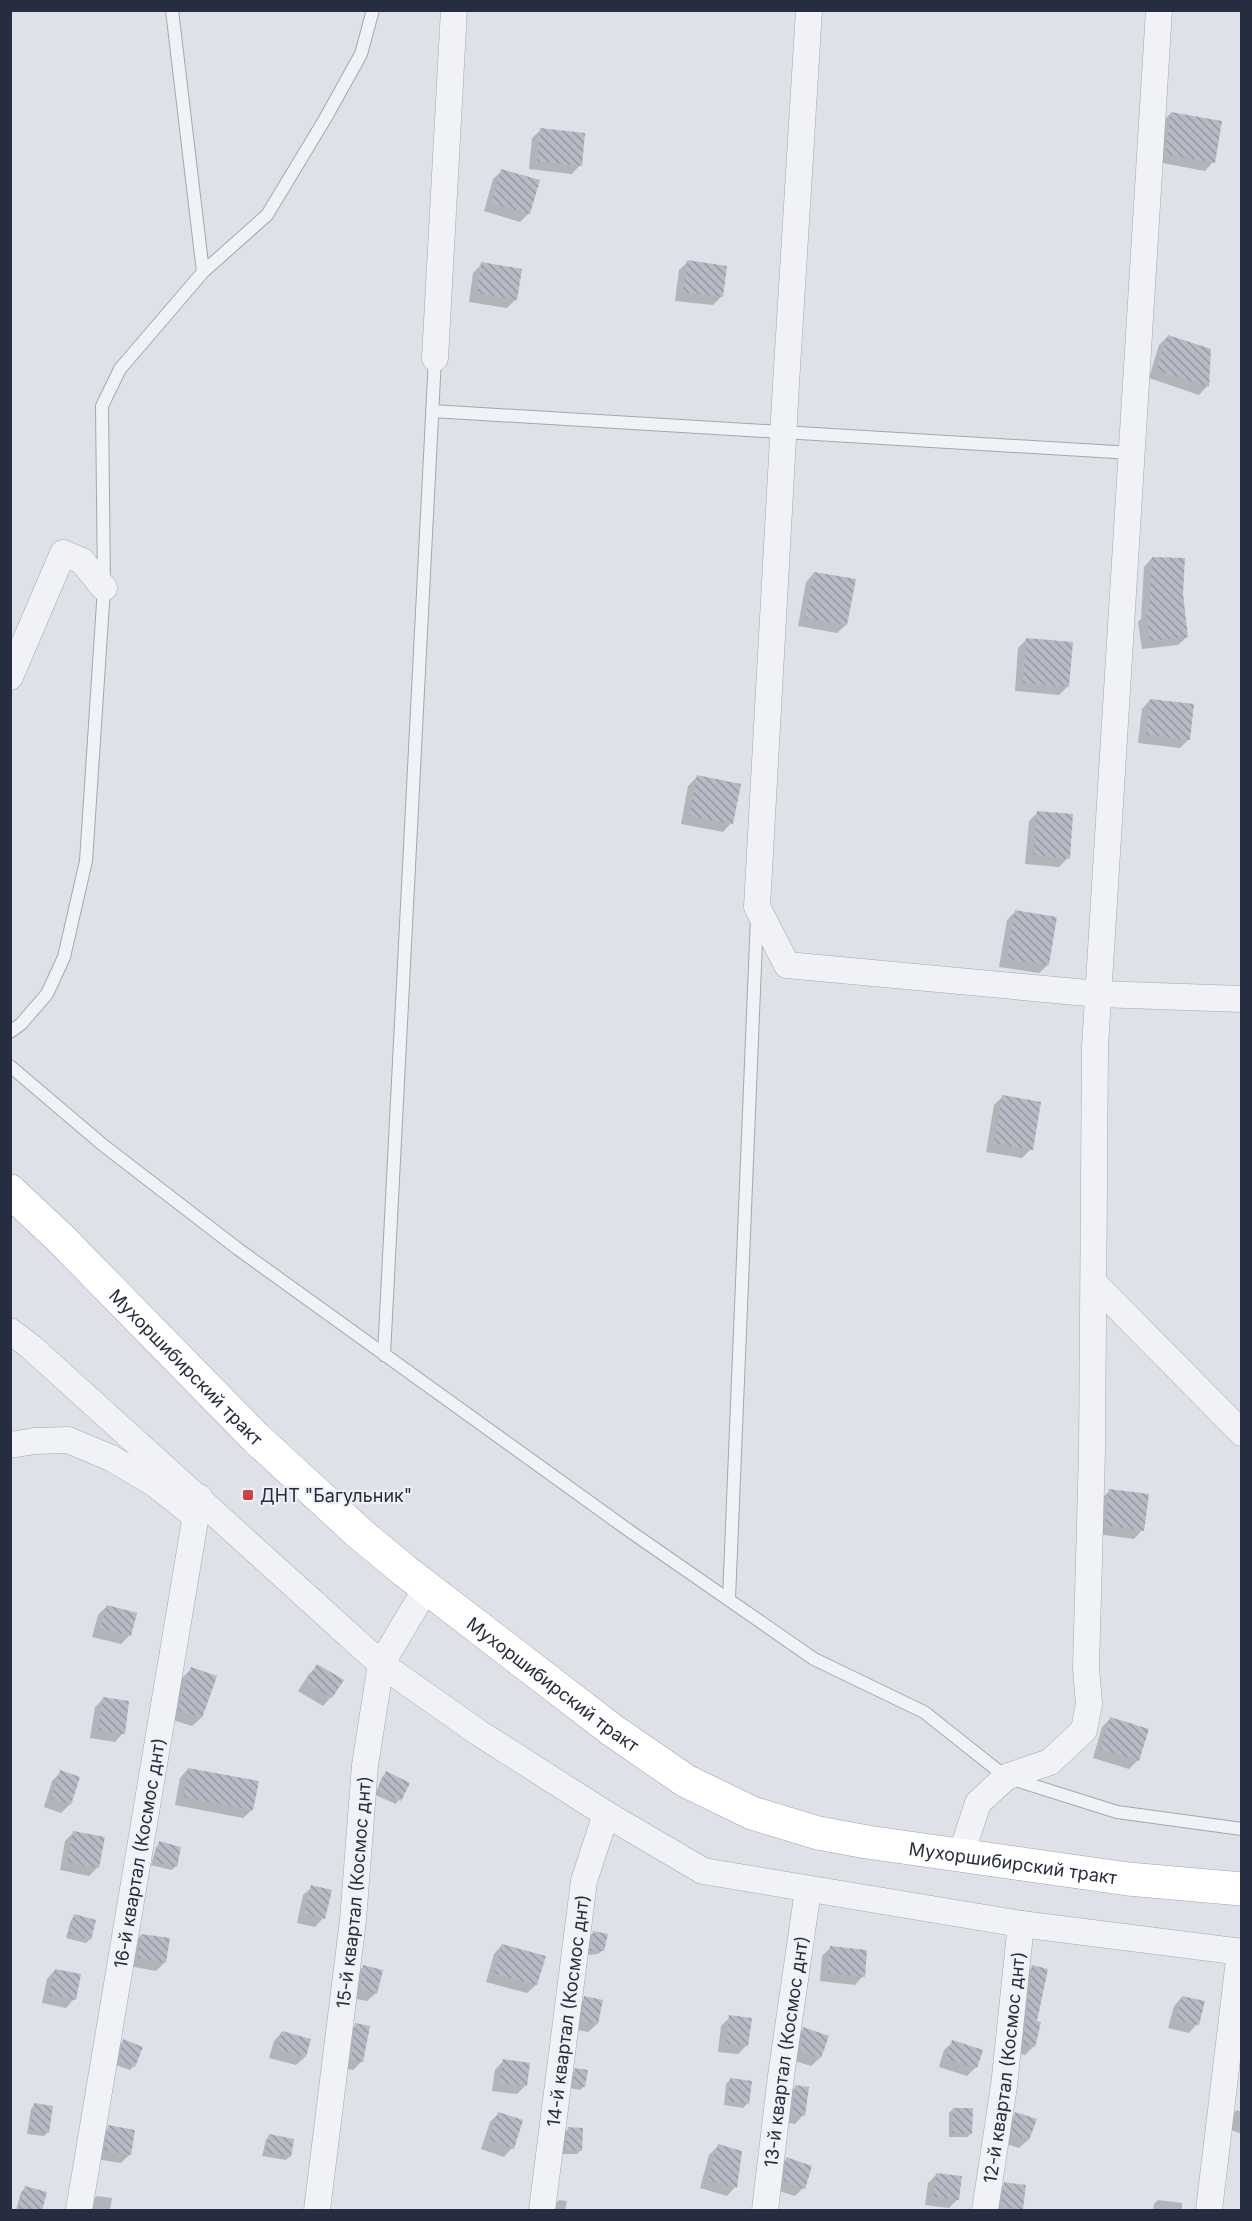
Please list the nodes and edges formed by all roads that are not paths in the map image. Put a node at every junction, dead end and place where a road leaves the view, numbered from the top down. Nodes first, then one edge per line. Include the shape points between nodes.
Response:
1 (172, 10) edge
2 (373, 10) edge
3 (454, 10) edge
4 (809, 10) edge
5 (1159, 10) edge
6 (203, 272) junction
7 (435, 358) joint
8 (432, 411) junction
9 (783, 432) junction
10 (1132, 453) junction
11 (104, 588) junction
12 (10, 677) edge
13 (758, 907) junction
14 (1098, 994) junction
15 (1242, 999) edge
16 (10, 1032) edge
17 (10, 1066) edge
18 (10, 1191) edge
19 (1094, 1283) junction
20 (10, 1331) edge
21 (384, 1355) junction
22 (1242, 1433) edge
23 (10, 1445) edge
24 (197, 1507) junction
25 (427, 1587) junction
26 (729, 1599) junction
27 (381, 1664) junction
28 (1006, 1778) junction
29 (606, 1814) junction
30 (1242, 1829) edge
31 (961, 1855) junction
32 (1242, 1889) edge
33 (808, 1890) junction
34 (1021, 1924) junction
35 (1241, 1952) edge
36 (80, 2211) edge
37 (317, 2211) edge
38 (542, 2211) edge
39 (765, 2211) edge
40 (986, 2211) edge
41 (1209, 2211) edge

1 - 6 lane
2 - 6 lane via 361,54 267,214
3 - 7 street
4 - 9 street
5 - 10 street
6 - 11 lane via 120,369 102,406
7 - 8 lane
8 - 9 lane
8 - 21 lane
9 - 10 lane
9 - 13 street
10 - 14 street
11 - 12 street via 82,561 63,553
11 - 16 lane via 86,861 64,957 47,994
13 - 14 street via 787,965
13 - 26 lane
14 - 15 street
14 - 19 street
17 - 21 lane via 103,1145
18 - 25 main road, Мухоршибирский тракт via 264,1446 358,1532
19 - 22 street
19 - 28 street via 1086,1721 1084,1730 1050,1762
20 - 24 street
21 - 26 lane
23 - 24 street via 68,1440 111,1458
24 - 27 street
24 - 36 street, 16-й квартал (Космос днт)
25 - 27 street, 15-й квартал (Космос днт)
25 - 31 main road, Мухоршибирский тракт via 612,1730 719,1799 818,1833
26 - 28 lane via 814,1659 924,1712
27 - 29 street
27 - 37 street, 15-й квартал (Космос днт) via 365,1765 353,1920
28 - 30 lane via 1117,1812
28 - 31 street via 978,1803
29 - 33 street via 703,1871
29 - 38 street, 14-й квартал (Космос днт) via 584,1881
31 - 32 main road, Мухоршибирский тракт via 1128,1879
33 - 34 street
33 - 39 street, 13-й квартал (Космос днт)
34 - 35 street
34 - 40 street, 12-й квартал (Космос днт)
35 - 41 street

